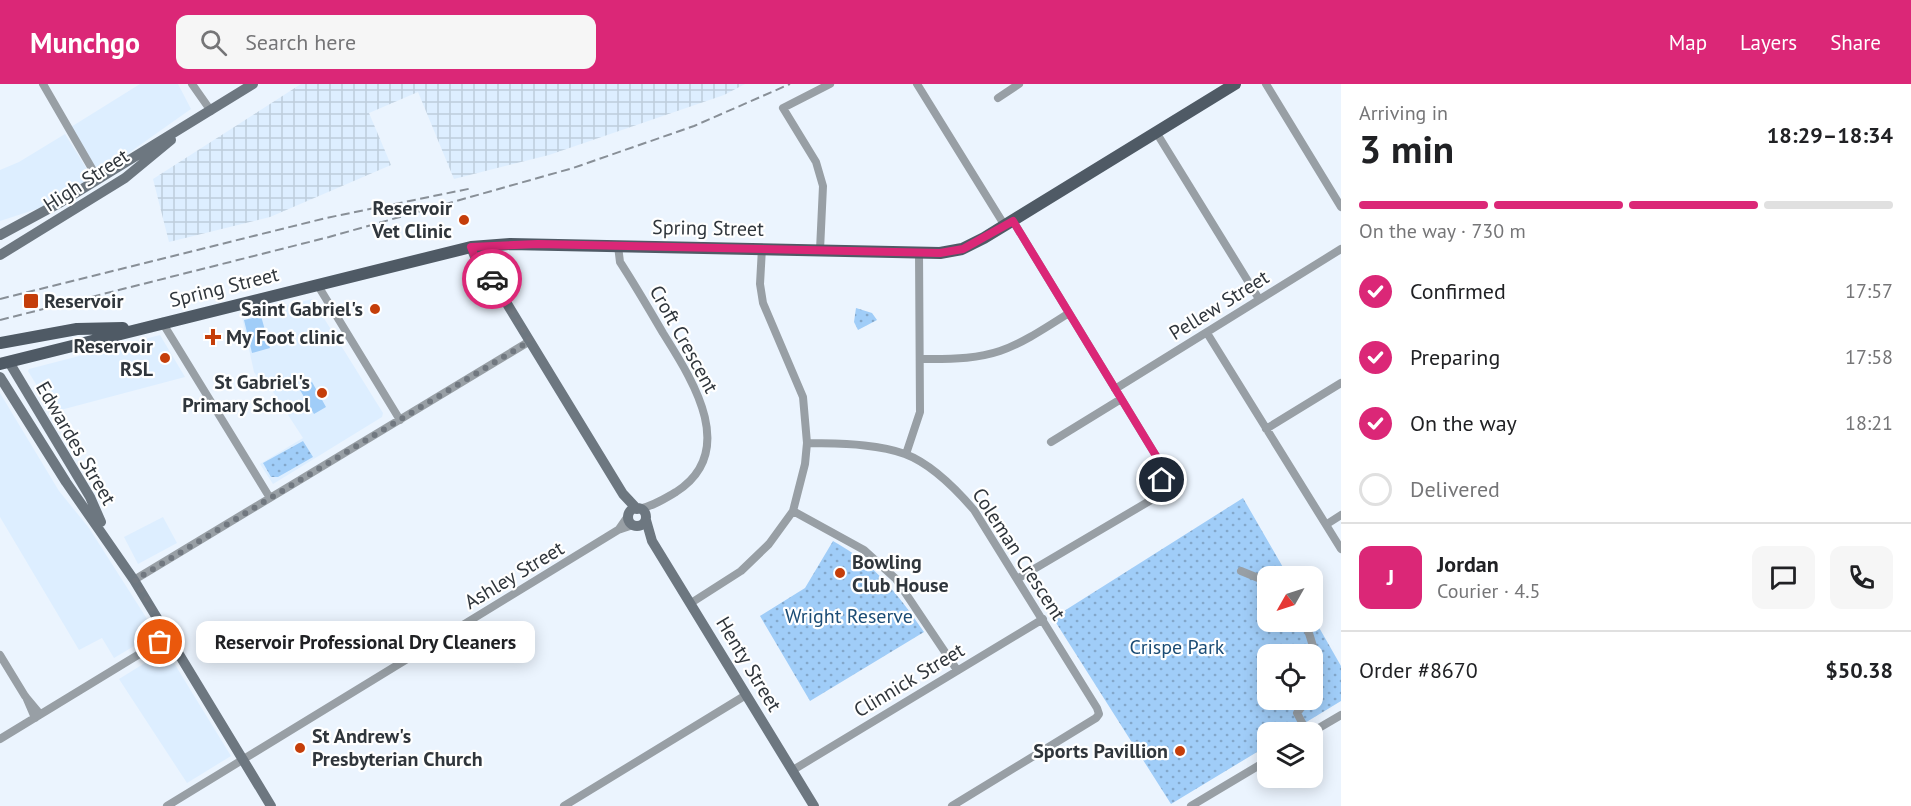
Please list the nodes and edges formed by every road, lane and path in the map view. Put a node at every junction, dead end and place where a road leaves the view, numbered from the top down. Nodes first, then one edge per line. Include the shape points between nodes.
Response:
1 (43, 84) edge
2 (192, 84) edge
3 (253, 84) edge
4 (830, 84) edge
5 (917, 84) edge
6 (1019, 84) edge
7 (1235, 84) edge
8 (1266, 84) edge
9 (998, 98) dead end
10 (209, 112) junction
11 (185, 127) junction
12 (1156, 132) junction
13 (129, 160) junction
14 (134, 172) junction
15 (98, 179) junction
16 (1341, 207) edge
17 (1009, 223) junction
18 (0, 235) edge
19 (477, 246) junction
20 (618, 246) junction
21 (762, 248) junction
22 (1341, 249) edge
23 (820, 250) junction
24 (919, 252) junction
25 (0, 255) edge
26 (317, 284) junction
27 (1259, 299) junction
28 (1069, 313) junction
29 (162, 322) junction
30 (1207, 333) junction
31 (93, 334) junction
32 (530, 341) junction
33 (0, 343) edge
34 (0, 348) edge
35 (921, 359) junction
36 (5, 363) edge
37 (0, 377) edge
38 (1341, 382) edge
39 (1115, 389) junction
40 (1121, 399) junction
41 (400, 420) junction
42 (1266, 429) junction
43 (1051, 442) dead end
44 (807, 444) junction
45 (906, 454) junction
46 (270, 498) junction
47 (793, 512) junction
48 (1341, 515) edge
49 (637, 517) junction
50 (1326, 524) junction
51 (111, 544) junction
52 (1341, 549) edge
53 (1241, 571) dead end
54 (1257, 578) edge
55 (1017, 579) junction
56 (135, 580) junction
57 (691, 603) junction
58 (1043, 619) junction
59 (169, 636) junction
60 (0, 655) edge
61 (957, 670) junction
62 (746, 695) junction
63 (1341, 715) edge
64 (38, 716) junction
65 (1323, 726) edge
66 (0, 739) edge
67 (242, 760) junction
68 (1257, 767) edge
69 (793, 770) junction
70 (167, 806) edge
71 (271, 806) edge
72 (564, 806) edge
73 (814, 806) edge
74 (952, 806) edge
75 (1191, 806) edge

1 - 15 street
2 - 10 street
3 - 10 street, High Street
4 - 23 street via 783,108 816,162 823,186
5 - 17 street
6 - 9 street
7 - 12 main road, Spring Street
8 - 16 street
10 - 11 street, High Street
11 - 13 street, High Street
11 - 14 street, High Street
12 - 17 main road, Spring Street
12 - 27 street
13 - 14 street
13 - 15 street, High Street
14 - 25 street, High Street
15 - 18 street, High Street
17 - 24 main road, Spring Street via 963,249
17 - 28 street
19 - 20 main road, Spring Street
19 - 26 main road, Spring Street
19 - 32 street via 487,271
20 - 21 main road, Spring Street
20 - 49 street, Croft Crescent via 620,262 698,391 706,425 706,451 697,471 681,489
21 - 23 main road, Spring Street
21 - 44 street via 759,284 763,303 799,386
22 - 27 street, Pellew Street
23 - 24 main road, Spring Street
24 - 35 street
26 - 29 main road, Spring Street
26 - 41 street
27 - 30 street, Pellew Street
28 - 35 street via 1022,344 998,354 968,360
28 - 39 street
29 - 31 main road, Spring Street
29 - 46 street
30 - 39 street, Pellew Street
30 - 42 street
31 - 33 main road, Spring Street
31 - 36 main road, Spring Street
32 - 41 street
32 - 49 street
34 - 36 main road
35 - 45 street via 920,412
36 - 51 street, Edwardes Street via 90,497
37 - 51 street, Edwardes Street via 66,482
38 - 42 street
39 - 40 street
40 - 43 street
40 - 55 street via 1161,464 1158,496
41 - 46 street
42 - 50 street
44 - 45 street, Coleman Crescent via 840,444
44 - 47 street
45 - 55 street, Coleman Crescent via 952,486 974,510
46 - 56 street
47 - 57 street via 770,544 741,571
47 - 61 street via 864,550 896,579
48 - 50 street
49 - 57 street, Henty Street
49 - 67 street, Ashley Street
50 - 52 street
51 - 56 street, Edwardes Street
53 - 54 street
55 - 58 street, Coleman Crescent
56 - 59 street, Edwardes Street
57 - 62 street, Henty Street
58 - 61 street, Clinnick Street
58 - 74 street, Coleman Crescent via 1099,714
59 - 64 street
59 - 67 street, Edwardes Street
60 - 64 street
61 - 69 street, Clinnick Street
62 - 69 street, Henty Street
62 - 72 street
63 - 65 street
64 - 66 street
67 - 70 street, Ashley Street
67 - 71 street, Edwardes Street
68 - 75 street
69 - 73 street, Henty Street

